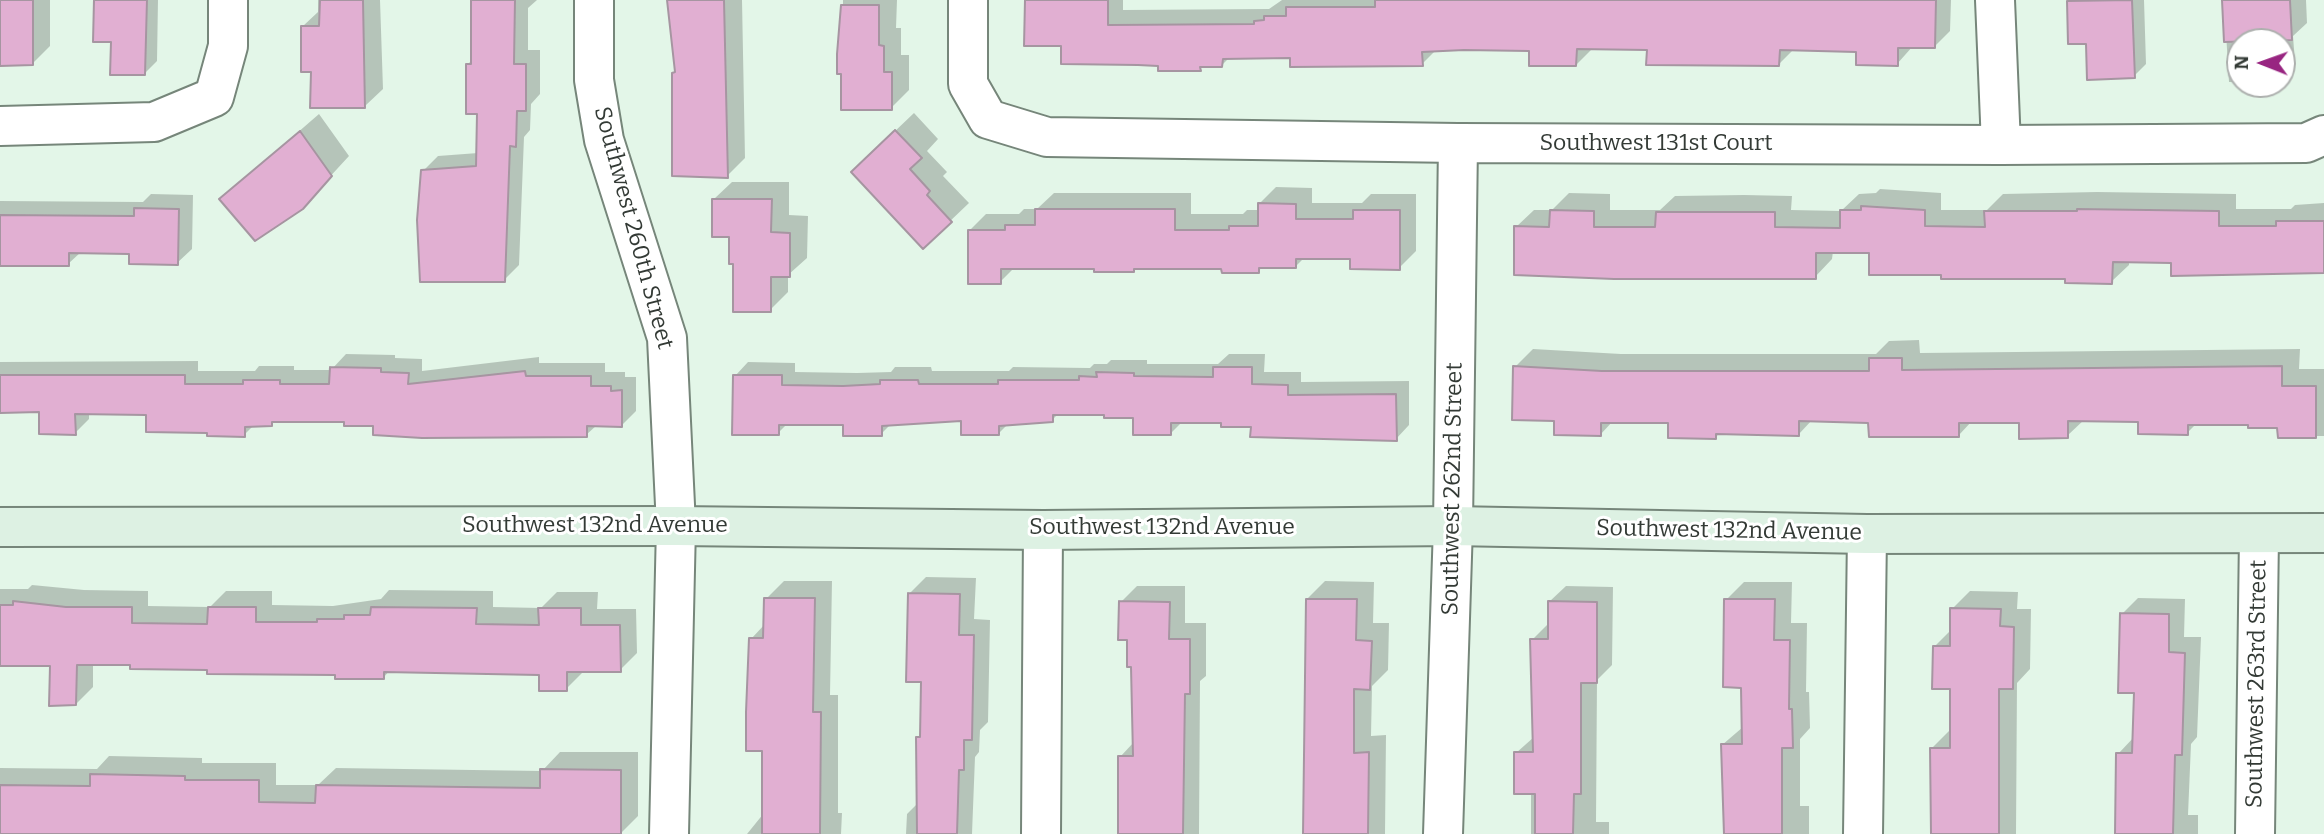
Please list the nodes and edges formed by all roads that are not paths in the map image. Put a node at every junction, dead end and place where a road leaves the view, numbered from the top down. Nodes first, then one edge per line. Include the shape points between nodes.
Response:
1 (228, 0) edge
2 (594, 0) edge
3 (968, 0) edge
4 (1995, 0) edge
5 (0, 126) edge
6 (2324, 135) edge
7 (1458, 144) junction
8 (2001, 145) junction
9 (676, 526) junction
10 (1453, 526) junction
11 (0, 527) edge
12 (1043, 530) junction
13 (2324, 533) edge
14 (1867, 534) junction
15 (2259, 535) junction
16 (669, 834) edge
17 (1041, 834) edge
18 (1443, 834) edge
19 (1863, 834) edge
20 (2255, 834) edge

1 - 5 street via 228,46 214,97 154,122
2 - 9 street, Southwest 260th Street via 594,80 604,140 667,338
3 - 7 street, Southwest 131st Court via 968,84 988,119 1048,137
4 - 8 street
6 - 8 street, Southwest 131st Court via 2306,143
7 - 8 street, Southwest 131st Court
7 - 10 street, Southwest 262nd Street
9 - 11 street, Southwest 132nd Avenue
9 - 12 street, Southwest 132nd Avenue
9 - 16 street, Southwest 260th Street
10 - 12 street, Southwest 132nd Avenue
10 - 14 street, Southwest 132nd Avenue
10 - 18 street, Southwest 262nd Street
12 - 17 street
13 - 15 street, Southwest 132nd Avenue
14 - 15 street, Southwest 132nd Avenue
14 - 19 street
15 - 20 street, Southwest 263rd Street

